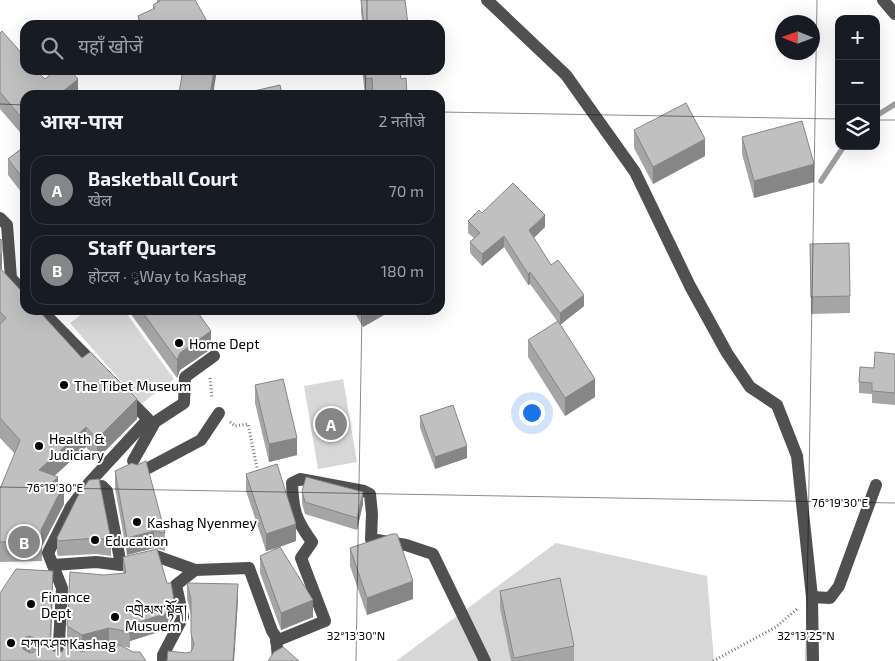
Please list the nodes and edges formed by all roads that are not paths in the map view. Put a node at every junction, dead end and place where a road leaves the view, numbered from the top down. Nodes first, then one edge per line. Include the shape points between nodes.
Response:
1 (487, 0) edge
2 (883, 0) edge
3 (895, 14) edge
4 (0, 218) edge
5 (20, 288) edge
6 (46, 315) edge
7 (214, 356) road end
8 (219, 413) road end
9 (876, 485) dead end
10 (102, 486) edge
11 (53, 564) junction
12 (121, 565) junction
13 (195, 570) junction
14 (812, 597) junction
15 (276, 641) junction
16 (58, 655) edge
17 (74, 655) edge
18 (179, 655) edge
19 (163, 658) edge
20 (276, 661) edge
21 (485, 661) edge
22 (814, 661) edge

1 - 14 street via 566,75 635,172 726,353 750,387 776,405 797,456
2 - 3 street
4 - 5 street via 7,225 11,278
6 - 11 street via 148,418 71,507 48,553
7 - 8 street via 185,377 184,403 155,422 135,468 201,440
9 - 14 street via 840,586 830,598
10 - 12 street via 107,491
11 - 12 street via 96,562
11 - 16 street via 62,588
12 - 13 street via 156,556
13 - 15 street via 249,568
13 - 19 street via 176,585 183,617
14 - 22 street
15 - 20 street
15 - 21 street via 325,621 301,558 312,542 293,509 292,483 300,479 370,494 371,540 406,544 433,554
16 - 17 street via 67,650
18 - 19 street

